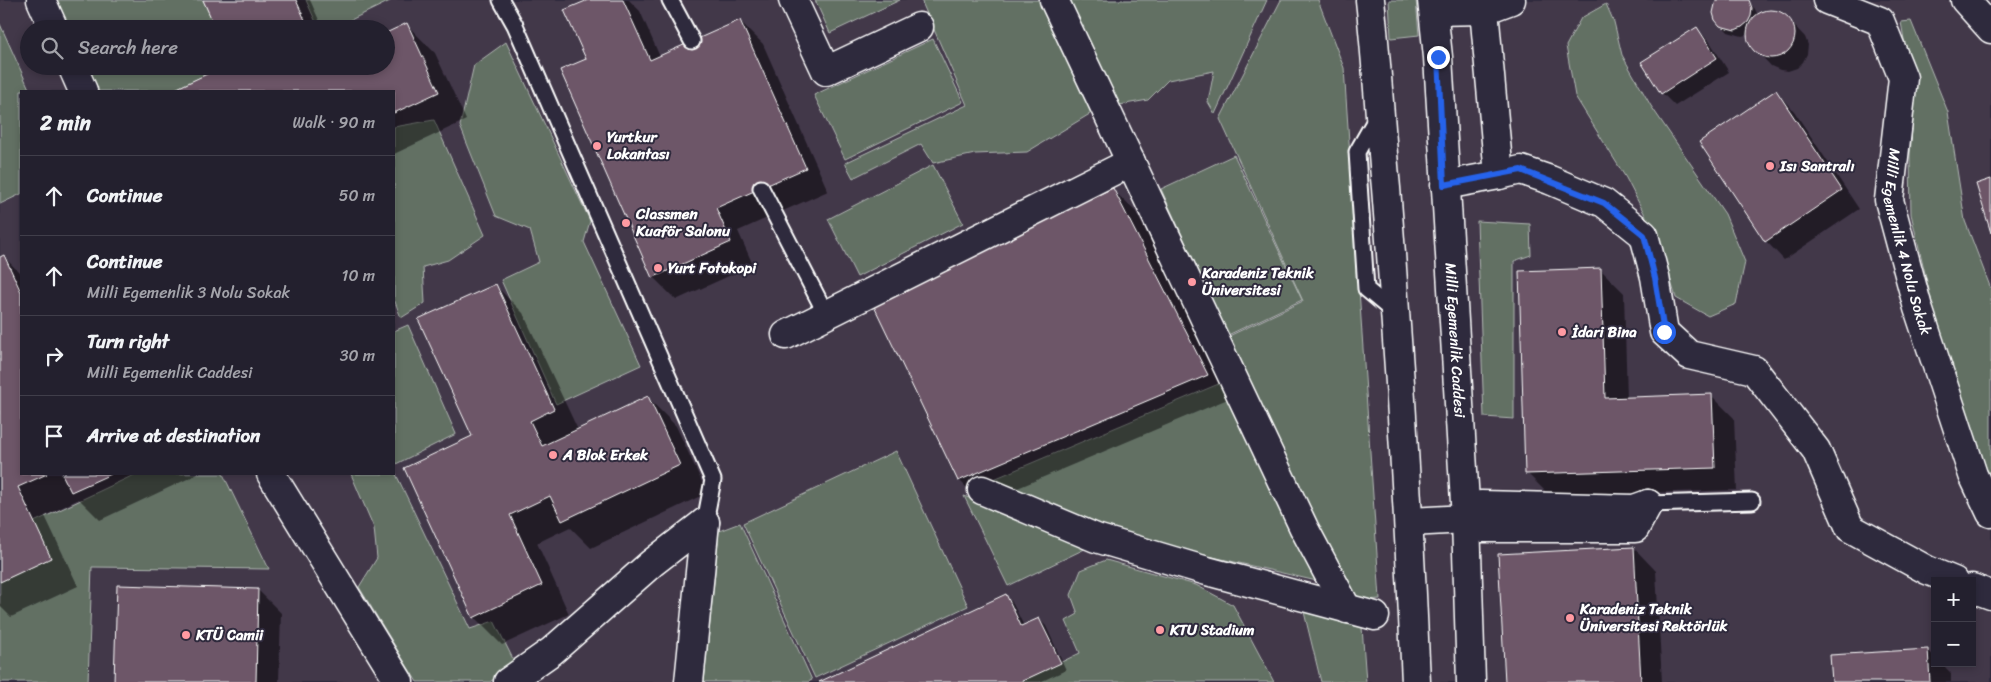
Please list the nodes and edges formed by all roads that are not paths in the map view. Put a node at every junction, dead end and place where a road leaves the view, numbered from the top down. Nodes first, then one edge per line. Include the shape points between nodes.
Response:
1 (41, 0) edge
2 (501, 0) edge
3 (670, 0) edge
4 (793, 0) edge
5 (1054, 0) edge
6 (1356, 0) edge
7 (1370, 0) edge
8 (1512, 0) edge
9 (1827, 0) edge
10 (1965, 0) edge
11 (1484, 5) edge
12 (1433, 6) edge
13 (50, 20) edge
14 (919, 27) dead end
15 (1991, 29) edge
16 (1374, 35) junction
17 (692, 42) dead end
18 (76, 75) edge
19 (83, 90) edge
20 (1131, 162) junction
21 (1499, 175) junction
22 (1444, 185) junction
23 (761, 188) dead end
24 (826, 314) junction
25 (786, 335) dead end
26 (271, 475) edge
27 (982, 490) dead end
28 (1752, 501) dead end
29 (1648, 504) joint
30 (1991, 513) edge
31 (1466, 519) junction
32 (705, 522) junction
33 (1410, 522) junction
34 (1944, 577) edge
35 (1976, 589) edge
36 (1991, 595) edge
37 (1347, 609) junction
38 (1375, 616) dead end
39 (398, 682) edge
40 (508, 682) edge
41 (690, 682) edge
42 (1416, 682) edge
43 (1471, 682) edge

1 - 13 street
2 - 32 lane via 515,25 714,480
3 - 17 lane
4 - 14 street via 826,71
5 - 20 street
6 - 16 street
7 - 16 street
8 - 11 street
9 - 30 street, Milli Egemenlik 4 Nolu Sokak via 1880,21 1903,78 1889,200 1918,308 1973,475
10 - 15 street
11 - 12 street
11 - 21 street
12 - 22 street, Milli Egemenlik Caddesi
16 - 33 street
18 - 19 street
20 - 24 street
20 - 37 street via 1304,528
21 - 22 street
21 - 34 street via 1521,170 1604,203 1644,235 1664,332 1689,355 1754,370 1816,450 1850,528
22 - 31 street, Milli Egemenlik Caddesi
23 - 24 lane
24 - 25 street
26 - 39 street
27 - 37 street via 1096,538 1207,572
28 - 29 lane
29 - 31 street via 1636,528 1482,528
31 - 33 street
31 - 43 street, Milli Egemenlik Caddesi
32 - 40 street via 652,563 552,651
32 - 41 street
33 - 42 street
35 - 36 street
37 - 38 street

